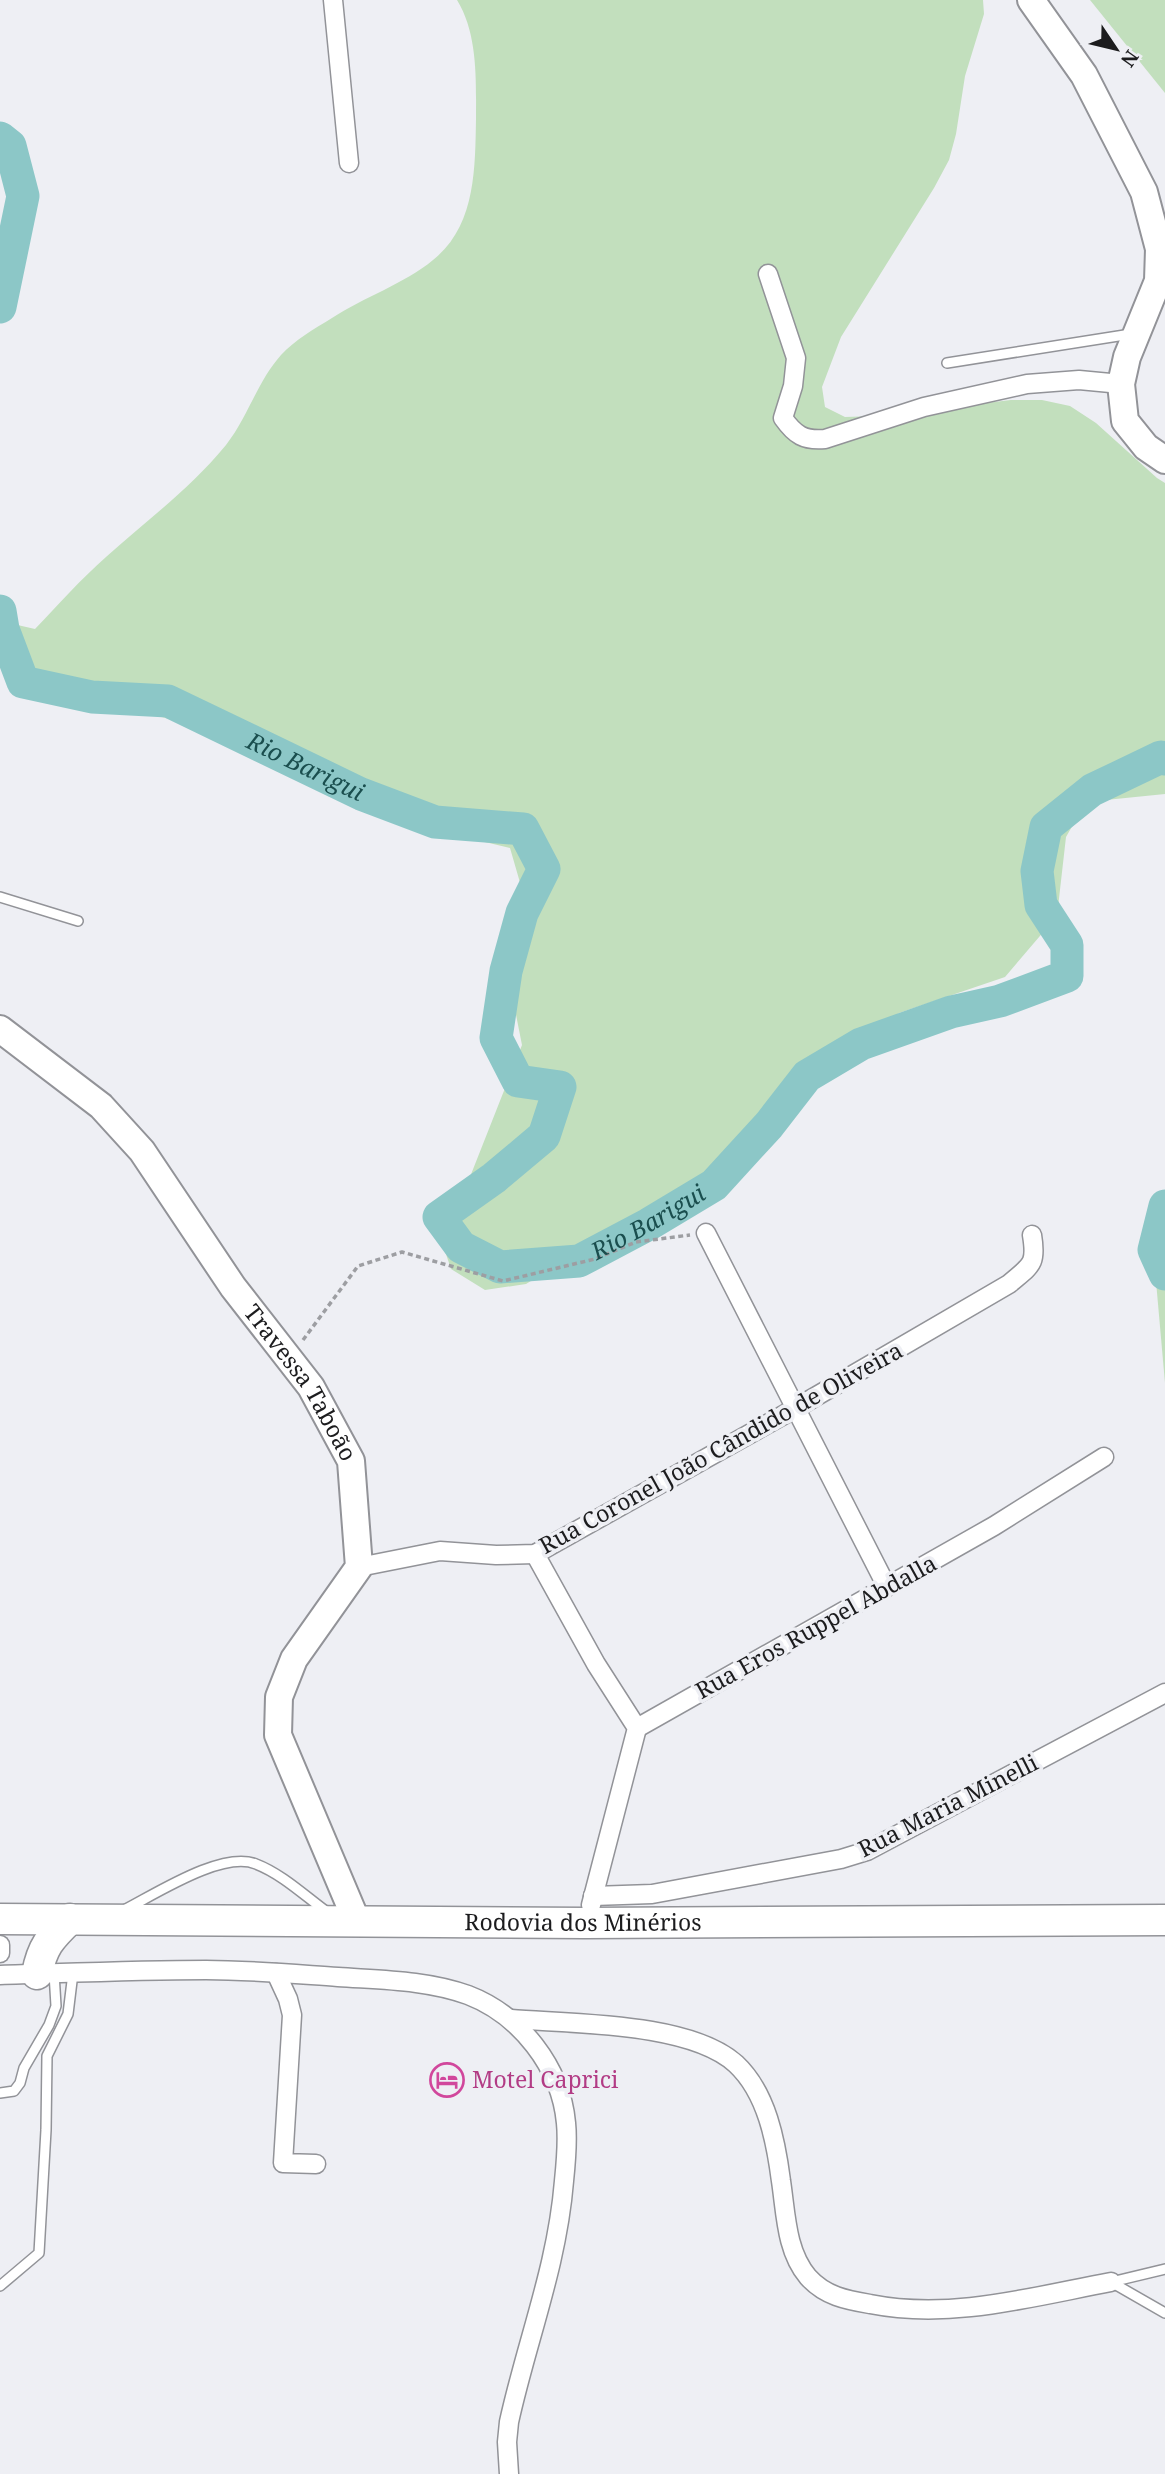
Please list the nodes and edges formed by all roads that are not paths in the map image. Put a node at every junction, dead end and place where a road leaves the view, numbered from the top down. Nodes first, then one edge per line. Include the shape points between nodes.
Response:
1 (333, 0) edge
2 (1031, 0) edge
3 (349, 163) dead end
4 (768, 274) dead end
5 (1136, 333) junction
6 (947, 363) dead end
7 (1122, 384) junction
8 (1165, 460) edge
9 (0, 897) edge
10 (78, 921) dead end
11 (0, 1029) edge
12 (706, 1233) road end
13 (1032, 1235) dead end
14 (796, 1408) junction
15 (1104, 1457) dead end
16 (535, 1554) junction
17 (359, 1567) junction
18 (887, 1587) junction
19 (1165, 1693) edge
20 (637, 1728) junction
21 (589, 1910) junction
22 (0, 1919) edge
23 (70, 1919) junction
24 (105, 1919) junction
25 (1165, 1920) edge
26 (349, 1922) junction
27 (0, 1945) edge
28 (0, 1953) edge
29 (73, 1973) junction
30 (276, 1973) junction
31 (46, 1974) junction
32 (0, 1975) edge
33 (511, 2019) junction
34 (0, 2093) edge
35 (316, 2164) dead end
36 (1165, 2269) edge
37 (1111, 2282) junction
38 (0, 2286) edge
39 (1165, 2313) edge
40 (509, 2474) edge

1 - 3 street
2 - 5 street via 1084,75 1144,192 1159,249 1158,281
4 - 7 street via 796,358 783,418 794,433 809,440 1027,384 1079,380
5 - 6 lane
5 - 7 street
7 - 8 street via 1125,421 1146,447
9 - 10 lane
11 - 17 street, Travessa Taboão via 101,1106 142,1151 233,1287 311,1387 351,1461
12 - 14 street
13 - 14 street, Rua Coronel João Cândido de Oliveira via 1035,1255 1030,1267 1009,1284
14 - 16 street, Rua Coronel João Cândido de Oliveira
14 - 18 street
15 - 18 street, Rua Eros Ruppel Abdalla
16 - 17 street, Rua Coronel João Cândido de Oliveira via 440,1551
16 - 20 street
17 - 26 street via 294,1659 279,1697 278,1735
18 - 20 street, Rua Eros Ruppel Abdalla
19 - 21 street, Rua Maria Minelli via 867,1851
20 - 21 street
21 - 25 main road, Rodovia dos Minérios
21 - 26 main road, Rodovia dos Minérios
22 - 23 main road, Rodovia dos Minérios
23 - 24 main road, Rodovia dos Minérios
23 - 31 main road via 41,1953
24 - 26 main road, Rodovia dos Minérios
24 - 26 lane via 205,1868 227,1862 254,1863
27 - 28 street
29 - 30 street
29 - 31 street
29 - 38 lane via 68,2014 47,2056 39,2253
30 - 33 street via 441,1987
30 - 35 street via 292,2015 283,2163
31 - 32 street
31 - 34 lane via 56,2006 49,2025 20,2083 13,2091
33 - 37 street via 668,2033 695,2040 737,2064 764,2108 774,2139 795,2256 820,2289 836,2297 891,2308 944,2311
33 - 40 street via 536,2048 553,2078 566,2121 567,2147 554,2257 509,2422
36 - 37 lane
37 - 39 lane

